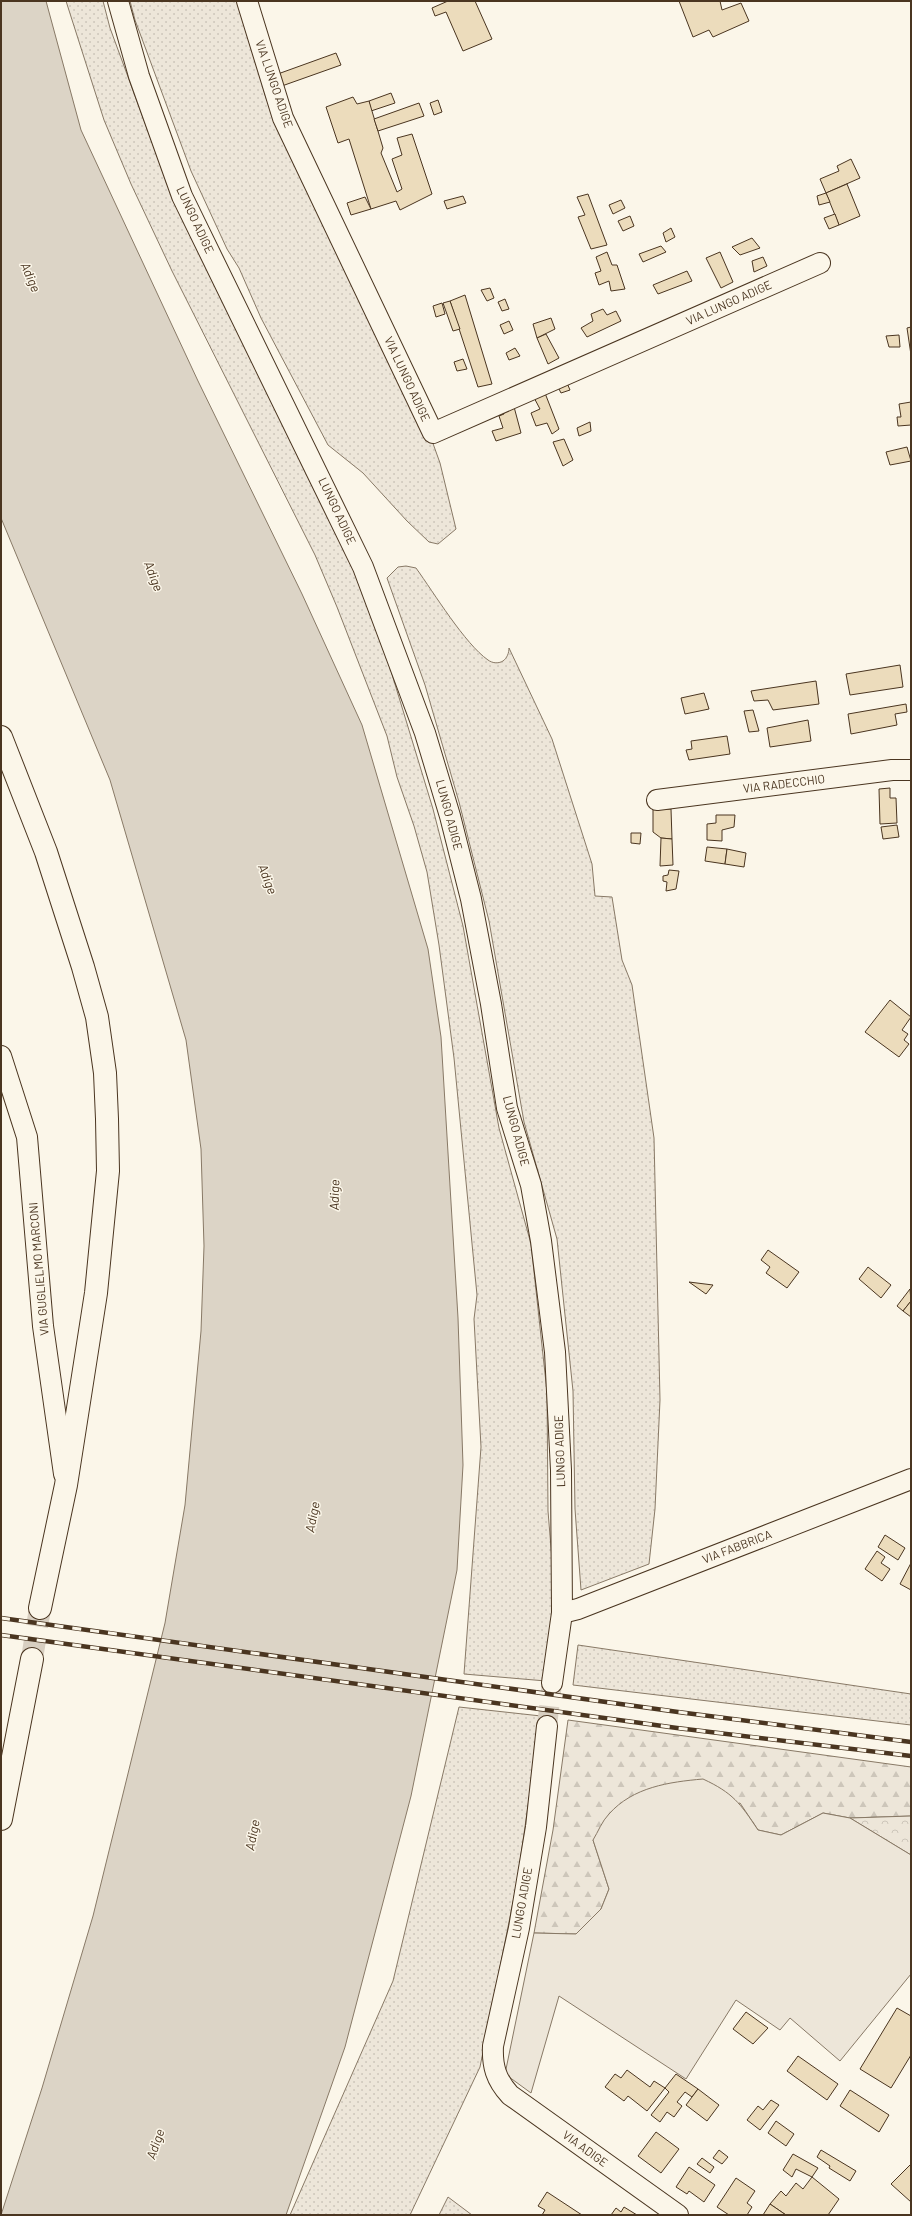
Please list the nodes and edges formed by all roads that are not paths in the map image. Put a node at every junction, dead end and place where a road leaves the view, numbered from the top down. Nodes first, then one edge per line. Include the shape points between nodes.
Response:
1 (118, 1) edge
2 (247, 1) edge
3 (820, 263) dead end
4 (1, 737) edge
5 (911, 770) edge
6 (657, 800) dead end
7 (1, 1056) edge
8 (911, 1480) edge
9 (66, 1484) junction
10 (40, 1608) tunnel mouth
11 (562, 1613) junction
12 (32, 1659) tunnel mouth
13 (552, 1683) tunnel mouth
14 (547, 1726) tunnel mouth
15 (1, 1818) edge
16 (498, 2078) joint
17 (678, 2215) edge

1 - 11 street, LUNGO ADIGE via 139,76 182,196 363,567 425,733 450,816 471,899 507,1108 531,1186 541,1242 555,1352 561,1470
2 - 3 street, VIA LUNGO ADIGE via 284,118 433,433
4 - 9 main road via 46,852 83,968 97,1017 105,1073 108,1171 103,1231 96,1293
5 - 6 street, VIA RADECCHIO via 884,771
7 - 9 street, VIA GUGLIELMO MARCONI via 27,1137 43,1326
8 - 11 street, VIA FABBRICA
9 - 10 main road
11 - 13 street, LUNGO ADIGE
12 - 15 main road
14 - 16 street, LUNGO ADIGE via 534,1835 519,1928 493,2046 492,2063
16 - 17 street, VIA ADIGE via 510,2095

